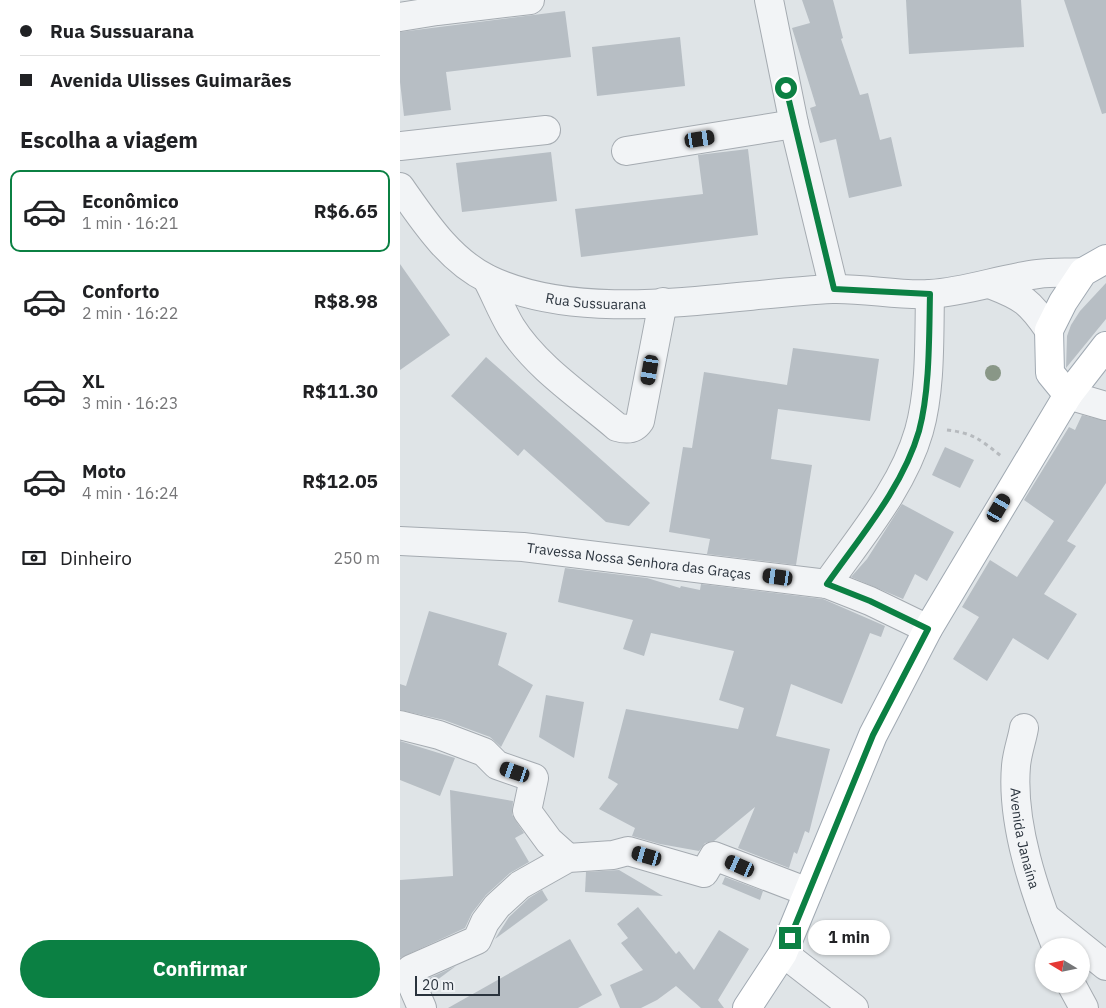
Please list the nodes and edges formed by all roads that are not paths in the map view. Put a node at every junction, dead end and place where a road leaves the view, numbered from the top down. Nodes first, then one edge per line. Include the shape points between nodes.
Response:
1 (530, 0) edge
2 (769, 0) edge
3 (400, 17) edge
4 (794, 124) junction
5 (546, 130) dead end
6 (400, 146) edge
7 (626, 151) dead end
8 (400, 187) edge
9 (1095, 266) edge
10 (488, 278) junction
11 (992, 285) junction
12 (834, 289) junction
13 (930, 294) junction
14 (663, 302) junction
15 (1049, 330) junction
16 (1106, 346) edge
17 (1068, 395) junction
18 (1106, 406) edge
19 (400, 541) edge
20 (827, 584) junction
21 (928, 629) junction
22 (400, 725) edge
23 (1024, 728) dead end
24 (568, 858) junction
25 (808, 892) junction
26 (1044, 915) junction
27 (1053, 938) edge
28 (783, 953) junction
29 (1106, 966) edge
30 (405, 982) edge
31 (1076, 993) edge
32 (422, 1008) edge
33 (747, 1008) edge
34 (854, 1008) edge
35 (1084, 1008) edge

1 - 3 street
2 - 4 street
4 - 7 street
4 - 12 street
5 - 6 street
8 - 10 street, Rua Sussuarana via 455,257
9 - 11 street, Rua Sussuarana
9 - 15 main road, Rua Sussuarana via 1063,302
10 - 14 street, Rua Sussuarana via 531,295 579,302
10 - 14 street via 512,327 527,348 618,427 627,430 640,421
11 - 13 street, Rua Sussuarana
11 - 15 street, Rua Sussuarana via 1018,295 1033,306
12 - 13 street, Rua Sussuarana
12 - 14 street, Rua Sussuarana
13 - 20 street via 928,361 919,430 906,463 884,502
15 - 17 main road, Rua Sussuarana via 1050,373
16 - 17 main road
17 - 18 street
17 - 21 main road
19 - 20 street, Travessa Nossa Senhora das Graças via 523,547
20 - 21 street, Travessa Nossa Senhora das Graças
21 - 25 main road via 873,735
22 - 24 street via 484,752 496,765 534,778 527,811 549,841
23 - 26 street, Avenida Janaína via 1016,766 1018,807 1028,865
24 - 25 street via 628,851 704,873 714,856
24 - 30 street via 520,885 491,914 477,940 411,969
25 - 28 main road
26 - 27 street, Avenida Janaína
26 - 29 street
28 - 33 main road
28 - 34 street
30 - 32 street
31 - 35 street

